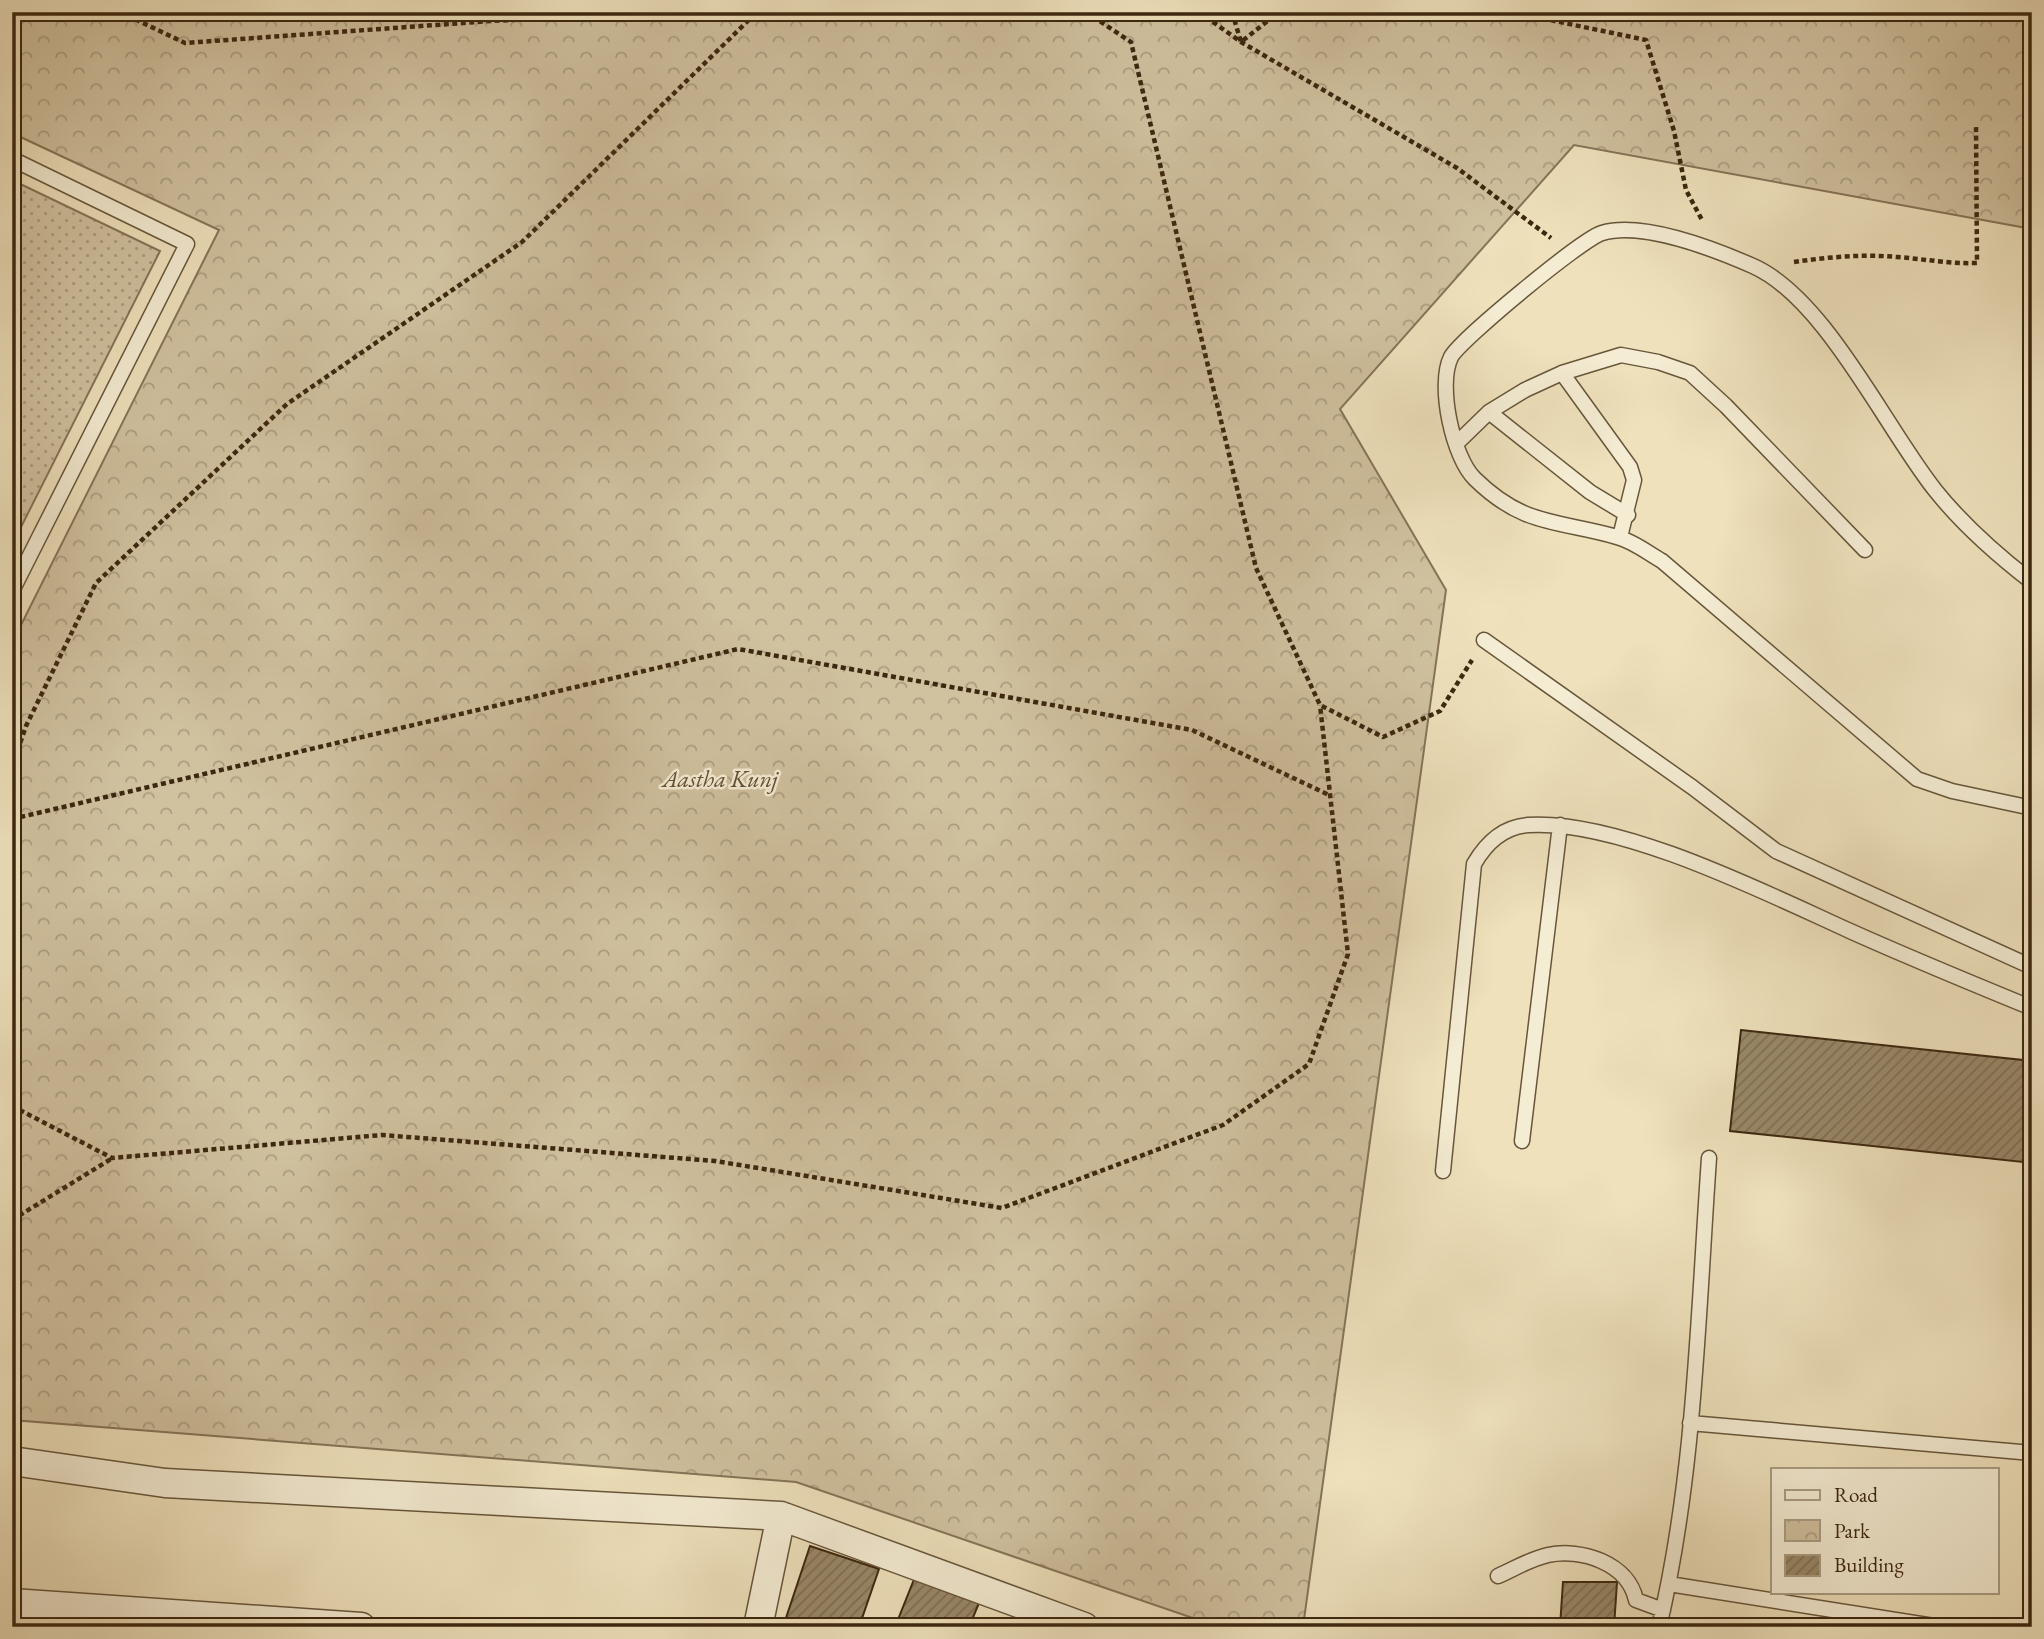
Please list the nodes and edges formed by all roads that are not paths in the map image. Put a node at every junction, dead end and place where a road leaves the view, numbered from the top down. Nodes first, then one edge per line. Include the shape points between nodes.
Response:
1 (12, 159) edge
2 (1562, 373) junction
3 (1489, 412) junction
4 (1456, 444) junction
5 (1628, 515) junction
6 (1620, 537) junction
7 (1865, 550) dead end
8 (2032, 582) edge
9 (12, 591) edge
10 (1484, 640) road end
11 (2032, 808) edge
12 (1560, 825) junction
13 (2032, 967) edge
14 (2032, 1008) edge
15 (1522, 1141) dead end
16 (1709, 1158) dead end
17 (1443, 1171) dead end
18 (1690, 1423) junction
19 (2032, 1453) edge
20 (12, 1461) edge
21 (781, 1516) junction
22 (1498, 1576) dead end
23 (1669, 1584) junction
24 (12, 1604) edge
25 (1663, 1610) junction
26 (361, 1627) edge
27 (758, 1627) edge
28 (1084, 1627) edge
29 (1658, 1627) edge
30 (1940, 1627) edge

1 - 9 lane via 187,244
2 - 3 lane
2 - 5 lane via 1630,467 1634,480
2 - 7 lane via 1621,355 1690,373
3 - 4 lane
3 - 5 lane via 1590,492
4 - 6 lane via 1472,477 1533,519
4 - 8 lane via 1445,393 1451,357 1571,253 1601,233 1642,230 1755,267 1810,308 1935,490 1990,550
5 - 6 lane
6 - 11 lane via 1662,561 1917,779
10 - 13 lane via 1776,851
12 - 14 lane via 1679,858
12 - 15 lane
12 - 17 lane via 1525,825 1503,832 1484,846 1474,863
16 - 18 lane
18 - 19 lane
18 - 23 lane
20 - 21 street via 165,1483
21 - 27 street
21 - 28 street
22 - 25 lane via 1551,1555 1591,1557 1625,1577 1636,1600
23 - 25 lane
23 - 30 lane
24 - 26 street
25 - 29 lane

